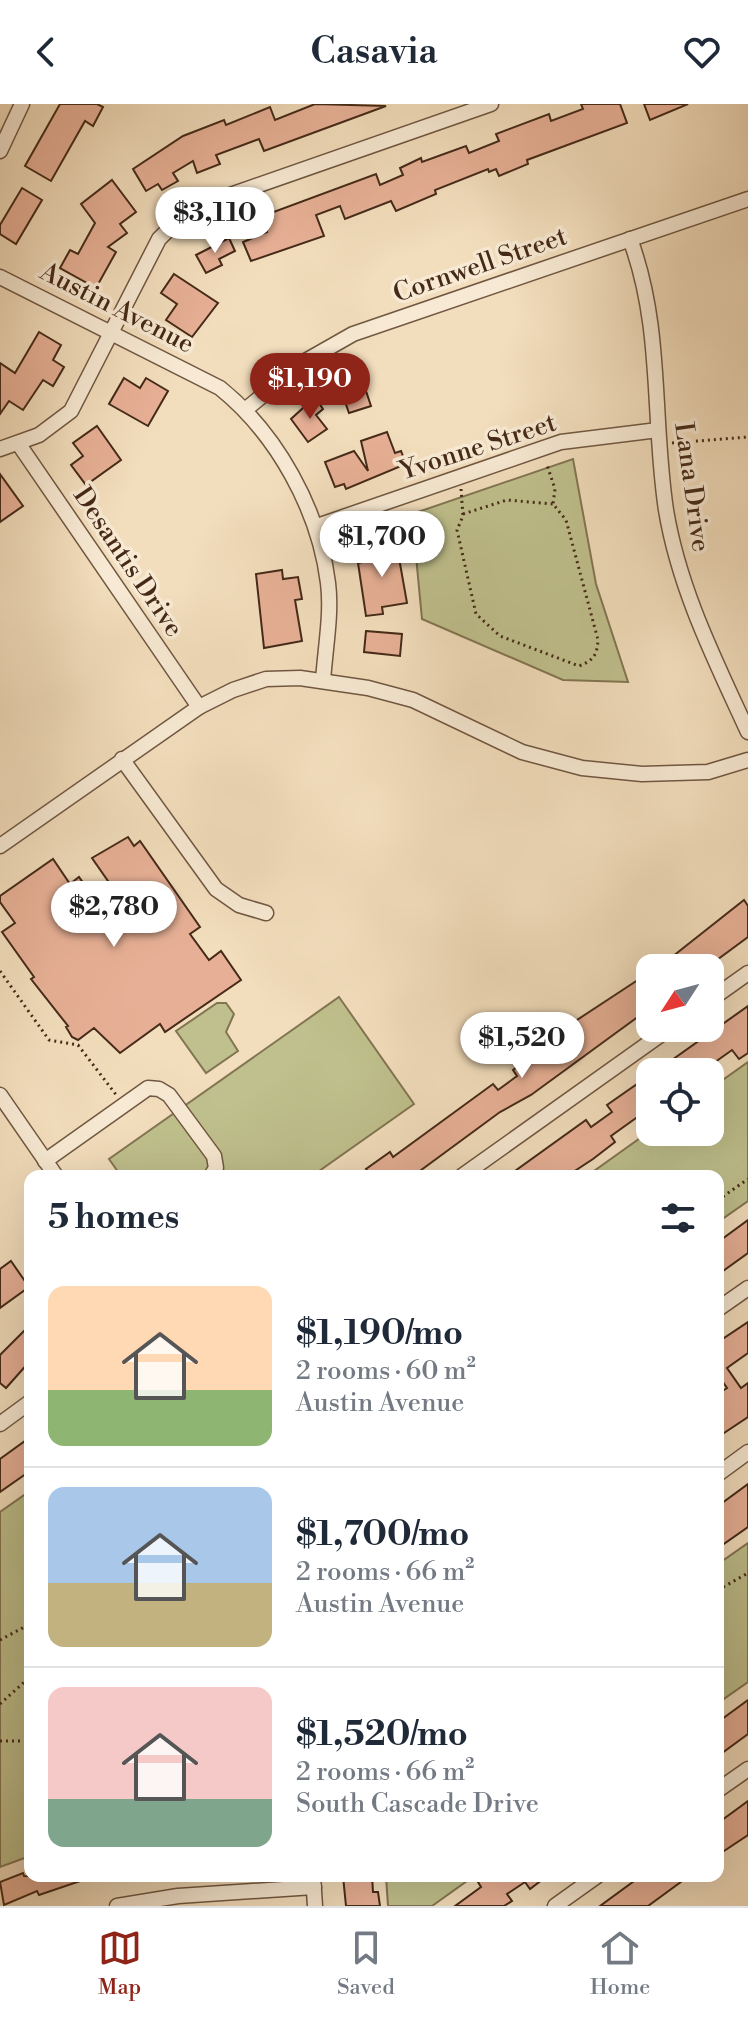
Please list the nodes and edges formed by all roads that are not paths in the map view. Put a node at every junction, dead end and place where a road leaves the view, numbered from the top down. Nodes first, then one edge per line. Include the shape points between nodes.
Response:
1 (22, 104) edge
2 (491, 104) edge
3 (0, 151) edge
4 (748, 199) edge
5 (630, 239) junction
6 (0, 277) edge
7 (113, 332) junction
8 (245, 410) junction
9 (659, 437) junction
10 (18, 443) junction
11 (0, 449) edge
12 (317, 526) junction
13 (323, 681) junction
14 (199, 707) junction
15 (748, 732) edge
16 (122, 759) junction
17 (748, 760) edge
18 (0, 846) edge
19 (266, 913) dead end
20 (748, 973) edge
21 (724, 990) edge
22 (650, 1042) edge
23 (0, 1095) edge
24 (45, 1161) junction
25 (52, 1170) edge
26 (215, 1170) edge
27 (470, 1170) edge
28 (748, 1288) edge
29 (724, 1305) edge
30 (24, 1406) edge
31 (0, 1424) edge
32 (748, 1452) edge
33 (724, 1470) edge
34 (748, 1769) edge
35 (724, 1786) edge
36 (313, 1882) edge
37 (589, 1882) edge
38 (178, 1901) edge
39 (117, 1906) edge
40 (315, 1906) edge
41 (555, 1906) edge

1 - 3 street
2 - 7 street via 189,212 159,239
4 - 5 street, Cornwell Street
5 - 8 street, Cornwell Street via 353,334 302,363
5 - 9 street, Lana Drive via 649,296
6 - 7 street, Austin Avenue
7 - 8 street, Austin Avenue via 220,388
7 - 10 street via 71,411 39,435
8 - 12 street, Austin Avenue via 282,461
9 - 12 street, Yvonne Street via 561,442
9 - 15 street, Lana Drive via 672,545
10 - 11 street
10 - 14 street, Desantis Drive
12 - 13 street, Austin Avenue via 329,585
13 - 14 street via 266,679
13 - 17 street via 413,700 522,752 582,768 642,774 708,772
14 - 16 street
16 - 18 street
16 - 19 street via 216,889 239,905
20 - 21 street
22 - 27 street
23 - 24 street
24 - 25 street
24 - 26 street via 148,1088 169,1095 214,1156
28 - 29 street
30 - 31 street
32 - 33 street
34 - 35 street
36 - 38 street
36 - 40 street
37 - 41 street
38 - 39 street

